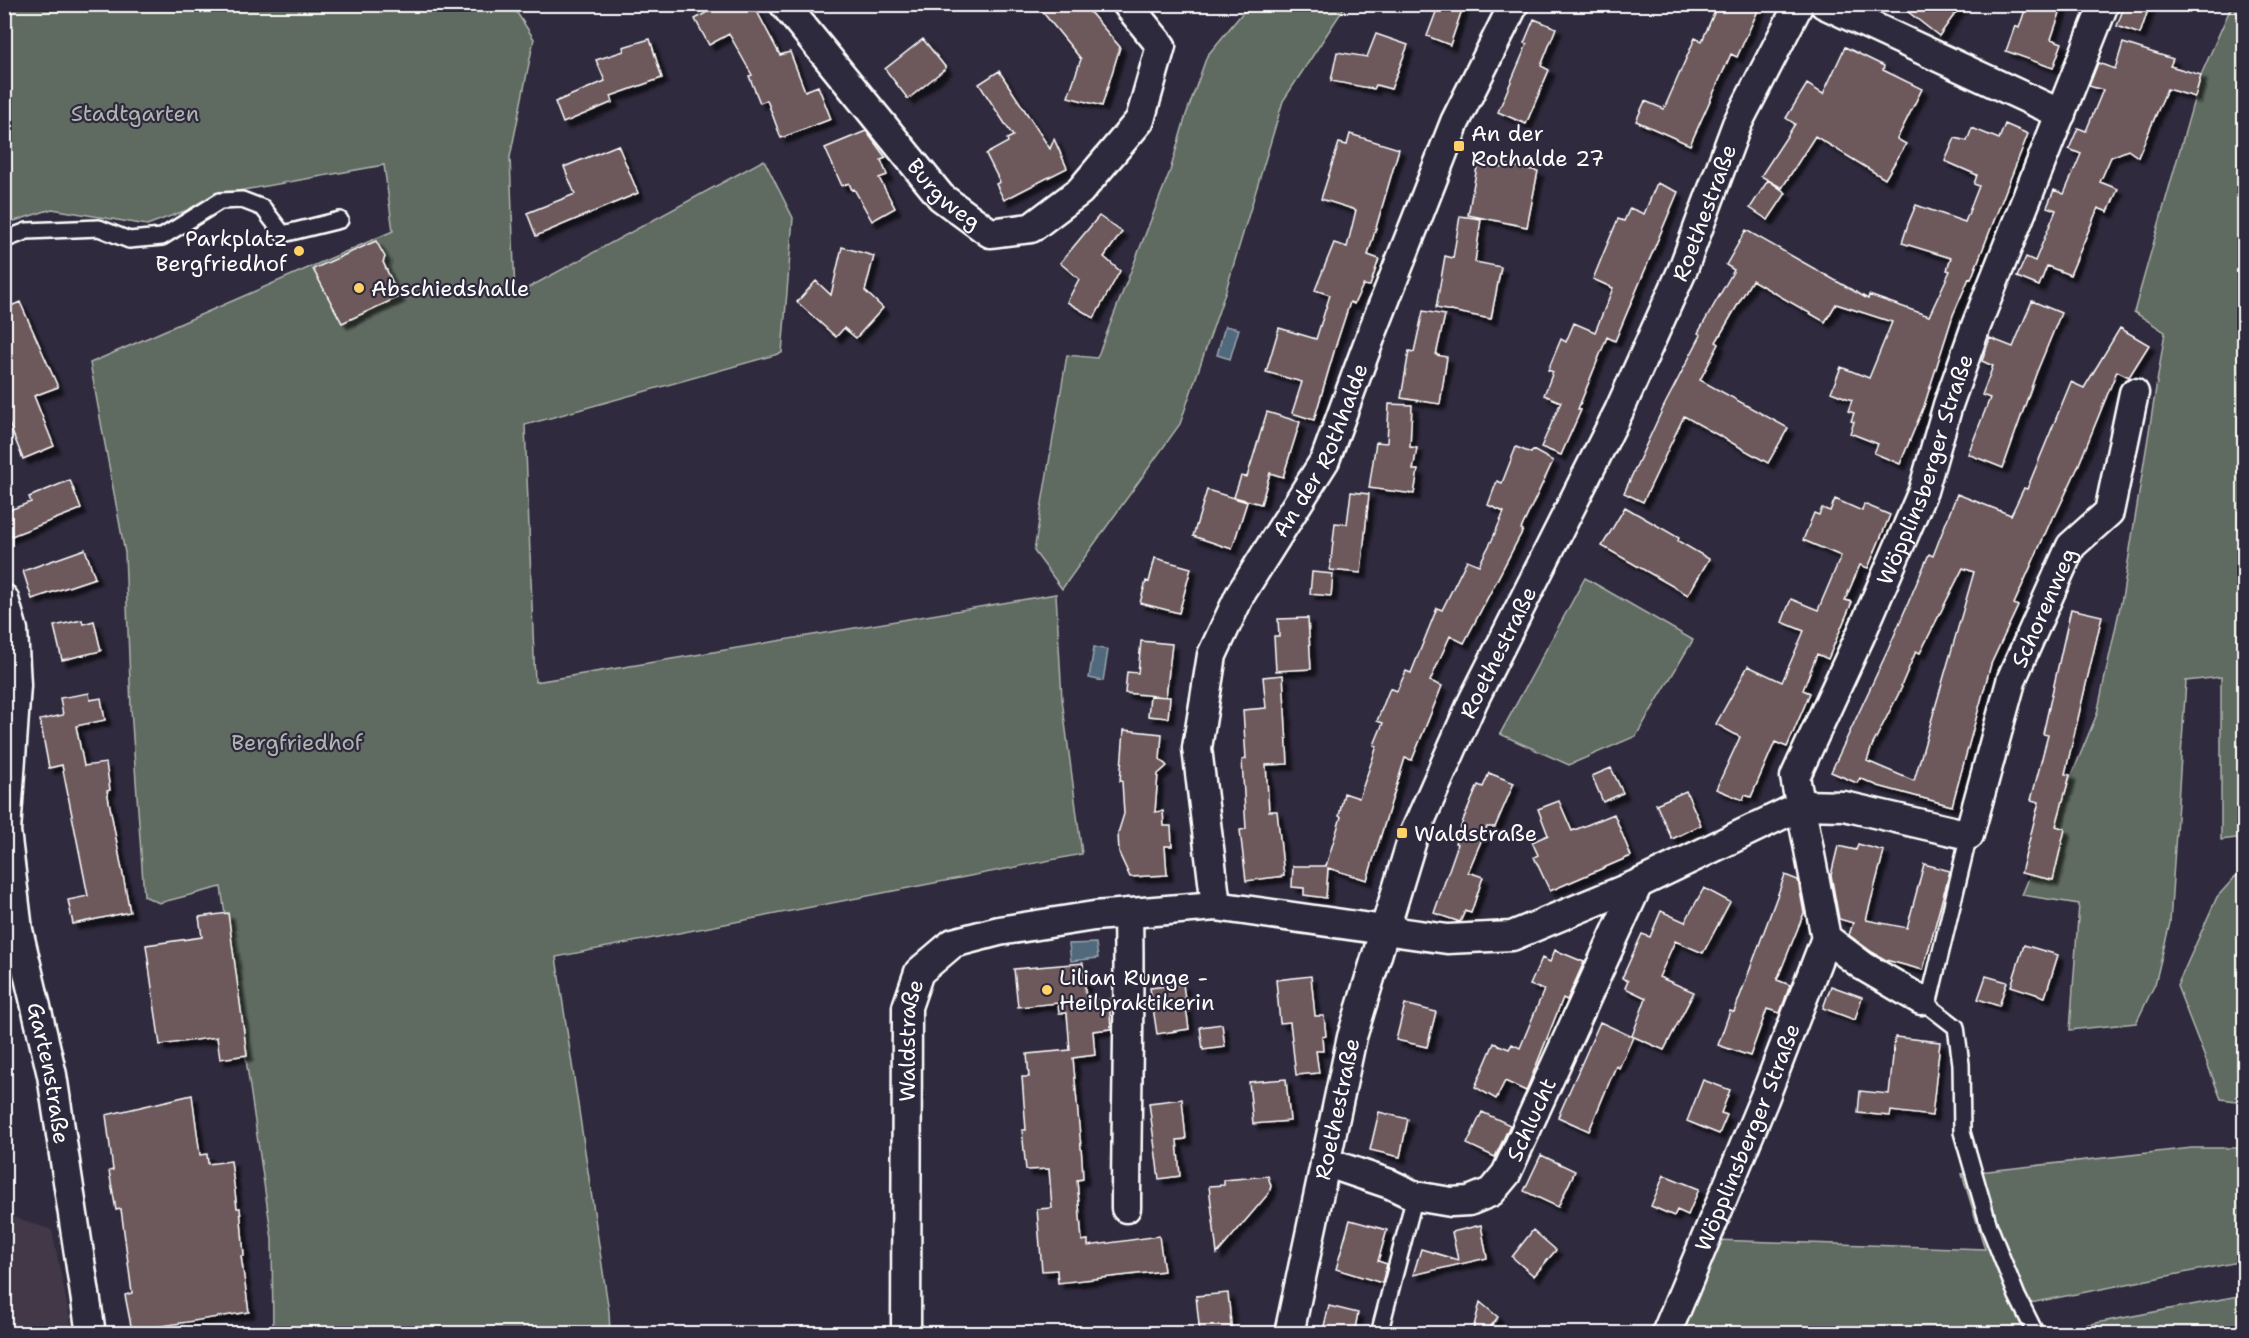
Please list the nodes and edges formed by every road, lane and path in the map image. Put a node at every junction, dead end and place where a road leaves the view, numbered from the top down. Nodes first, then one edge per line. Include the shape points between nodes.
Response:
1 (784, 4) edge
2 (1127, 4) edge
3 (1514, 4) edge
4 (1799, 4) edge
5 (1824, 4) edge
6 (2104, 4) edge
7 (2061, 114) junction
8 (340, 220) dead end
9 (4, 240) edge
10 (2134, 393) dead end
11 (4, 599) edge
12 (1802, 805) junction
13 (1969, 835) junction
14 (1638, 884) junction
15 (1216, 906) junction
16 (1128, 913) junction
17 (1383, 931) junction
18 (1826, 938) junction
19 (11, 942) edge
20 (1924, 1003) junction
21 (1325, 1162) junction
22 (1415, 1196) junction
23 (1126, 1208) dead end
24 (905, 1333) edge
25 (91, 1334) edge
26 (1289, 1334) edge
27 (1379, 1334) edge
28 (1666, 1334) edge
29 (2036, 1334) edge

1 - 2 street, Burgweg via 941,197 990,233 1031,228 1080,191 1143,131 1140,120 1161,46
3 - 15 street, An der Rothhalde via 1455,122 1325,460 1240,595 1212,655 1197,748
4 - 17 street, Roethestraße via 1737,124 1683,269 1619,411 1473,701 1413,837
5 - 7 street
6 - 7 street, Wöpplinsberger Straße
7 - 12 street, Wöpplinsberger Straße via 1976,326 1923,491 1795,777
8 - 9 lane via 283,234 264,208 242,200 220,201 162,237 129,240 99,228 27,231
10 - 13 street, Schorenweg via 2109,512 2071,546 2012,678
11 - 19 street, Gartenstraße via 13,630 16,685 6,831
12 - 13 street via 1844,806
12 - 14 street, Waldstraße
12 - 18 street, Wöpplinsberger Straße
13 - 20 lane, Schorenweg
14 - 17 street, Waldstraße via 1512,936 1447,939
14 - 22 street, Schlucht via 1506,1174 1491,1192 1469,1201
15 - 16 street, Waldstraße
15 - 17 street, Waldstraße
16 - 23 street
16 - 24 street, Waldstraße via 999,931 965,940 953,944 919,972 907,1006
17 - 21 street, Roethestraße via 1352,1037
18 - 20 street
18 - 28 street, Wöpplinsberger Straße
19 - 25 street, Gartenstraße via 52,1076
20 - 29 lane via 1956,1027 1962,1131 1989,1226
21 - 22 street, Schlucht
21 - 26 street, Roethestraße
22 - 27 lane

